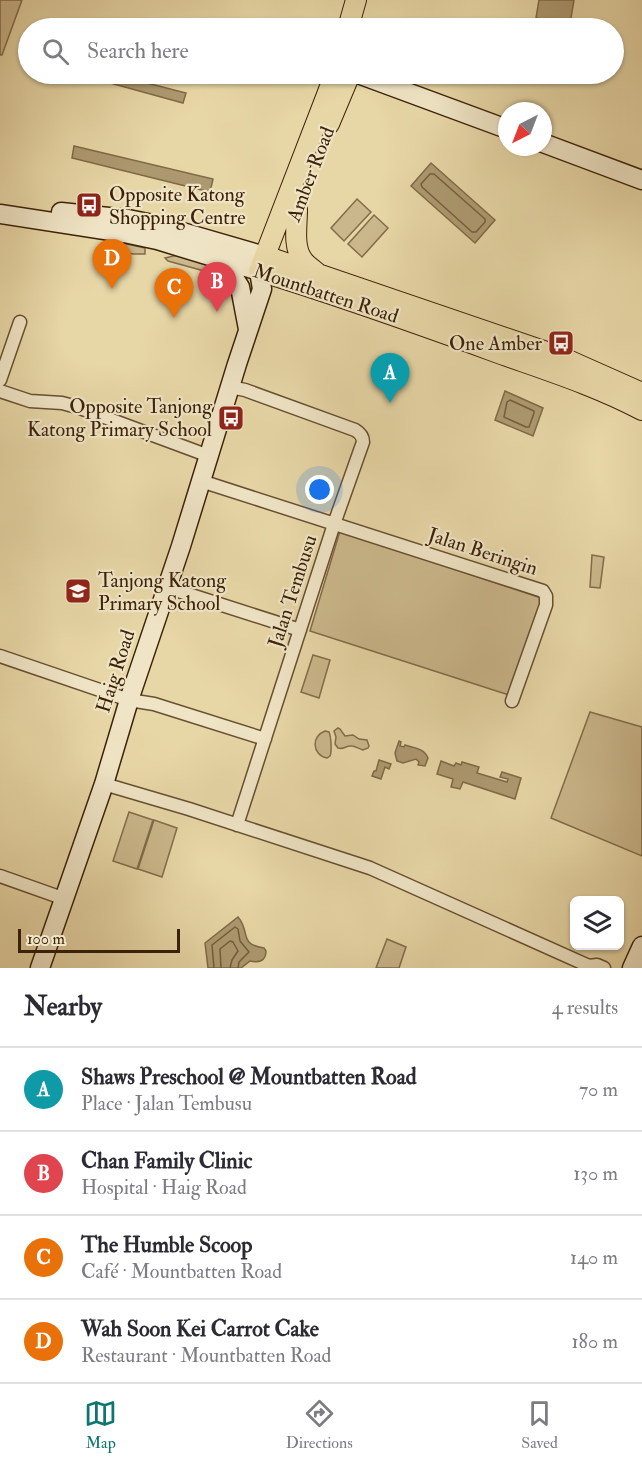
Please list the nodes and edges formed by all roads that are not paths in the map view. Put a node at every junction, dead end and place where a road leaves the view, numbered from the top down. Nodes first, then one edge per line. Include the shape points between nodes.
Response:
1 (356, 0) edge
2 (370, 0) edge
3 (351, 18) edge
4 (365, 18) edge
5 (331, 84) edge
6 (346, 84) edge
7 (385, 84) edge
8 (498, 126) edge
9 (552, 146) edge
10 (642, 180) edge
11 (0, 204) edge
12 (297, 210) junction
13 (0, 214) edge
14 (222, 259) junction
15 (266, 269) junction
16 (320, 276) junction
17 (21, 322) dead end
18 (248, 333) junction
19 (0, 380) edge
20 (230, 387) junction
21 (0, 391) edge
22 (642, 393) edge
23 (642, 410) edge
24 (209, 456) junction
25 (201, 481) junction
26 (334, 524) junction
27 (166, 587) junction
28 (300, 630) junction
29 (0, 656) edge
30 (129, 700) junction
31 (512, 701) dead end
32 (265, 739) junction
33 (104, 784) junction
34 (237, 825) junction
35 (0, 876) edge
36 (64, 899) junction
37 (642, 946) edge
38 (590, 967) edge
39 (40, 968) edge
40 (604, 968) edge
41 (632, 968) edge

1 - 3 main road
2 - 4 main road
5 - 15 main road, Amber Road
6 - 12 main road, Amber Road
7 - 8 street
9 - 10 street
11 - 15 street, Mountbatten Road via 158,225
12 - 15 main road, Amber Road
12 - 16 main road via 299,254
13 - 14 street, Mountbatten Road via 124,233
14 - 15 street, Mountbatten Road
14 - 18 street via 240,286
15 - 16 main road, Mountbatten Road
15 - 18 street, Haig Road
15 - 23 main road, Mountbatten Road via 554,373
16 - 22 main road, Mountbatten Road via 561,357
17 - 19 street
18 - 20 street, Haig Road
20 - 24 street, Haig Road
20 - 26 street, Jalan Tembusu via 362,435 363,442
21 - 24 street via 30,401 77,407
24 - 25 street, Haig Road
25 - 26 street
25 - 27 street, Haig Road
26 - 28 street, Jalan Tembusu
26 - 31 street, Jalan Beringin via 543,591 546,605
27 - 28 street
27 - 30 street, Haig Road
28 - 32 street, Jalan Tembusu
29 - 30 street
30 - 32 street via 154,704
30 - 33 street, Haig Road
32 - 34 street, Jalan Tembusu
33 - 34 street
33 - 36 street, Haig Road
34 - 38 street via 370,868
35 - 36 street
36 - 39 street, Haig Road
37 - 41 street
38 - 40 street

